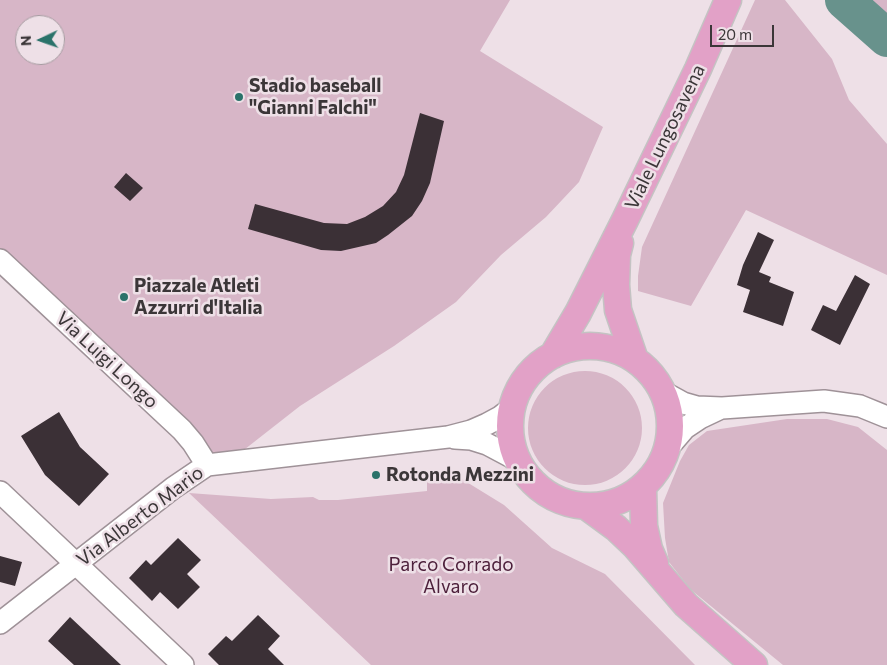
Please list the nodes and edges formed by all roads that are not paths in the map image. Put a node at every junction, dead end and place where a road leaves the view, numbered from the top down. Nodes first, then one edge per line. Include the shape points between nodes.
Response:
1 (728, 0) edge
2 (625, 220) junction
3 (0, 260) edge
4 (553, 355) junction
5 (634, 357) junction
6 (662, 392) junction
7 (513, 407) junction
8 (722, 408) junction
9 (887, 417) edge
10 (448, 437) junction
11 (667, 449) junction
12 (519, 461) junction
13 (207, 465) junction
14 (643, 487) junction
15 (0, 492) edge
16 (586, 506) junction
17 (76, 565) junction
18 (659, 573) junction
19 (0, 623) edge
20 (183, 665) edge
21 (754, 665) edge

1 - 2 main road, Viale Lungosavena
2 - 4 main road, Viale Lungosavena
2 - 5 main road, Viale Lungosavena via 617,255 618,310
3 - 13 street, Via Luigi Longo via 182,430
4 - 5 main road via 572,348 592,346
4 - 7 main road via 527,377
5 - 6 main road
6 - 8 street via 697,407
6 - 11 main road via 669,410
7 - 10 street, Via Alberto Mario via 471,432
7 - 12 main road via 510,425 512,444
8 - 9 street via 824,401 860,406
8 - 11 street via 684,428
10 - 12 street, Via Alberto Mario via 487,444
10 - 13 street, Via Alberto Mario
11 - 14 main road via 658,470
12 - 16 main road via 530,479 546,493
13 - 17 street, Via Alberto Mario
14 - 16 main road via 626,498
14 - 18 main road via 644,526
15 - 17 street
16 - 18 main road via 622,534
17 - 19 street, Via Alberto Mario
17 - 20 street
18 - 21 main road via 686,604

